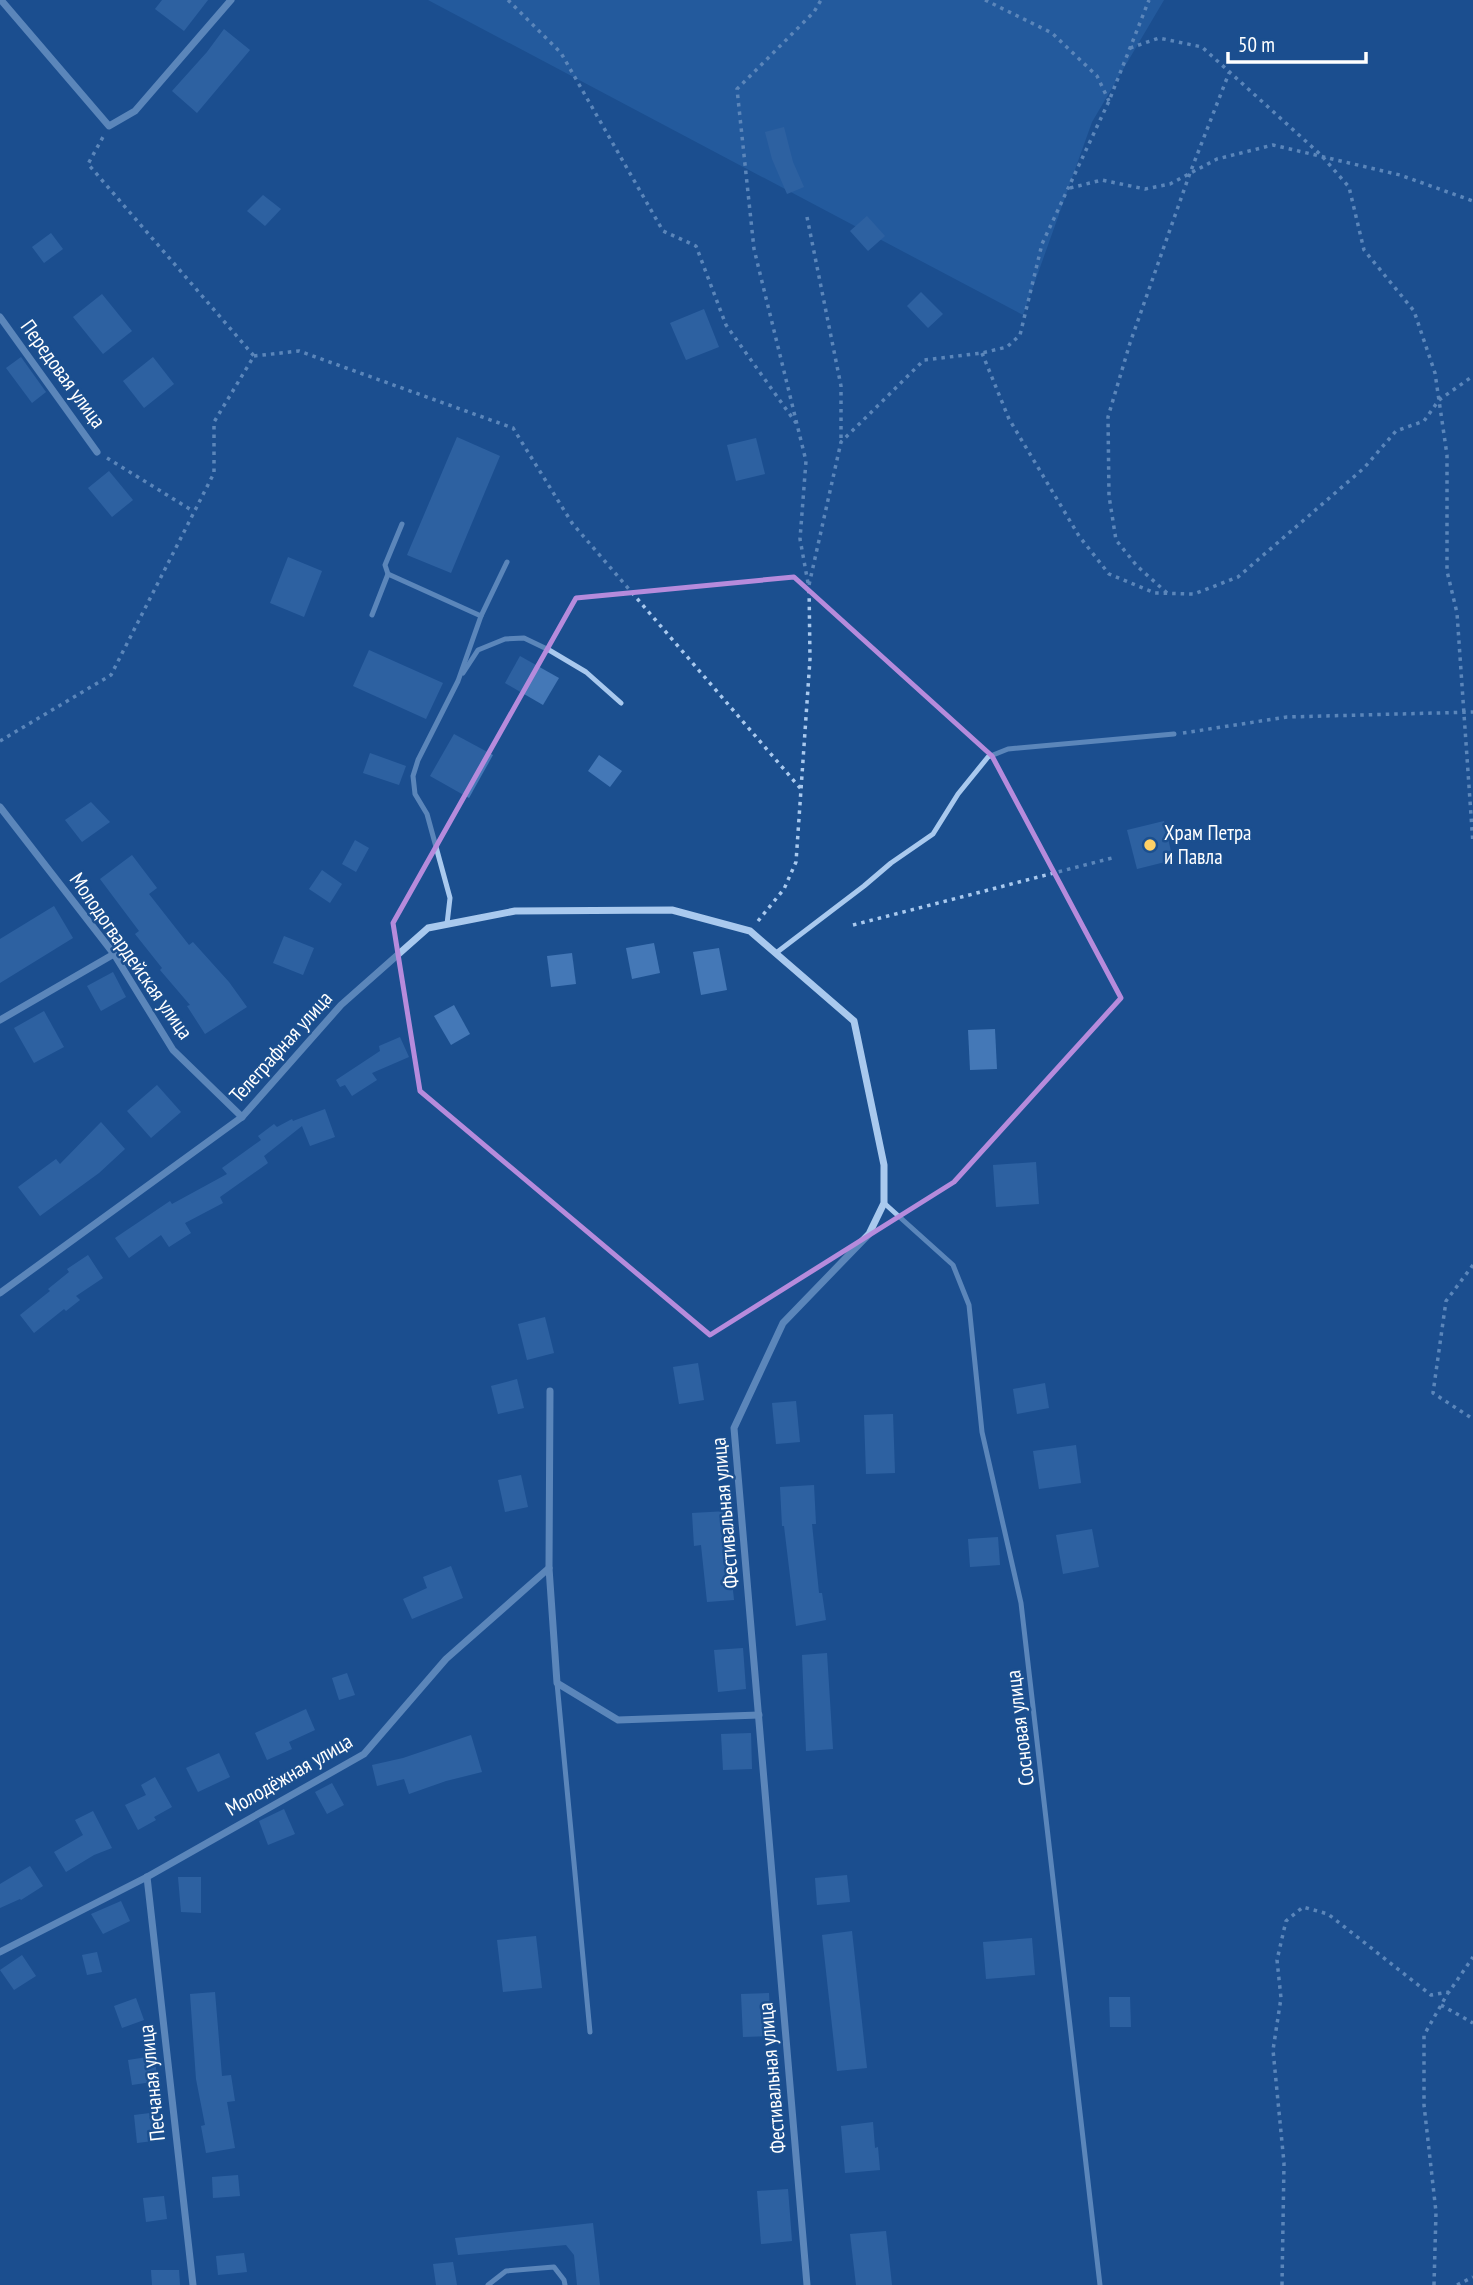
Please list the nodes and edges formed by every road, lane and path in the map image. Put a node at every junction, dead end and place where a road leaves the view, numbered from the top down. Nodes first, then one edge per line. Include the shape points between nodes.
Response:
1 (1, 0) edge
2 (231, 0) edge
3 (509, 0) edge
4 (821, 0) edge
5 (985, 0) edge
6 (1149, 0) edge
7 (1130, 48) junction
8 (1230, 73) junction
9 (1109, 101) junction
10 (109, 126) junction
11 (1321, 155) junction
12 (1190, 173) junction
13 (1068, 188) junction
14 (1473, 201) edge
15 (807, 217) dead end
16 (0, 317) edge
17 (982, 353) junction
18 (254, 356) junction
19 (1473, 376) edge
20 (1439, 400) junction
21 (798, 425) junction
22 (841, 442) junction
23 (97, 452) joint
24 (194, 512) junction
25 (402, 524) dead end
26 (507, 562) dead end
27 (388, 574) junction
28 (809, 585) junction
29 (1167, 593) junction
30 (372, 615) dead end
31 (481, 616) junction
32 (458, 681) junction
33 (621, 703) dead end
34 (1464, 711) junction
35 (1473, 712) edge
36 (1174, 734) joint
37 (0, 741) edge
38 (802, 790) junction
39 (0, 807) edge
40 (1473, 845) edge
41 (1112, 858) dead end
42 (616, 910) joint
43 (447, 925) junction
44 (853, 925) dead end
45 (750, 931) junction
46 (776, 953) junction
47 (114, 954) junction
48 (0, 1020) edge
49 (242, 1117) junction
50 (884, 1203) junction
51 (1473, 1265) edge
52 (0, 1293) edge
53 (550, 1391) dead end
54 (1473, 1419) edge
55 (549, 1567) junction
56 (557, 1684) junction
57 (759, 1715) junction
58 (147, 1877) junction
59 (0, 1952) edge
60 (1473, 1957) edge
61 (1449, 1992) junction
62 (1441, 2005) junction
63 (1473, 2023) edge
64 (590, 2032) dead end
65 (1473, 2277) edge
66 (192, 2285) edge
67 (488, 2285) edge
68 (565, 2285) edge
69 (807, 2285) edge
70 (1100, 2285) edge
71 (1282, 2285) edge
72 (1434, 2285) edge
73 (1457, 2285) edge

1 - 10 street
2 - 10 street via 135,111
3 - 21 path via 561,52 663,231 696,246 726,325
4 - 21 path via 737,89 754,249
5 - 9 path via 1052,33 1097,76
6 - 7 path
7 - 8 path via 1159,38 1202,47
7 - 9 path
8 - 11 path
8 - 12 path
9 - 13 path
10 - 18 path via 88,164
11 - 12 path via 1273,145 1217,159
11 - 14 path via 1400,175
11 - 20 path via 1349,187 1364,250 1414,311
12 - 13 path via 1170,184 1145,189 1102,180
12 - 29 path via 1108,417 1109,496 1116,540
13 - 17 path via 1042,244 1020,335 1007,346
15 - 22 path via 841,386
16 - 23 street, Передовая улица
17 - 22 path via 924,360
17 - 29 path via 1009,419 1079,537 1109,574 1155,593
18 - 24 path via 214,422 214,473
18 - 38 path via 299,351 513,428 572,523
19 - 20 path
20 - 29 path via 1424,421 1396,431 1364,468 1238,577 1194,594
20 - 34 path via 1447,455 1447,571 1457,613
21 - 28 path via 806,461 800,538
22 - 28 path
23 - 24 path
24 - 37 path via 111,675
25 - 27 lane via 386,565
26 - 31 lane
27 - 30 lane
27 - 31 lane
28 - 38 path via 810,659
31 - 32 lane
32 - 33 lane via 478,650 505,639 524,638 586,672
32 - 43 lane via 413,776 450,898
34 - 35 path
34 - 36 path via 1287,717
34 - 40 path
36 - 46 lane via 1007,749 988,757 933,834
38 - 45 path via 796,862 783,889
39 - 47 street, Молодогвардейская улица
41 - 44 path
42 - 43 street, Телеграфная улица via 515,911
42 - 45 street, Фестивальная улица via 672,910
43 - 49 street, Телеграфная улица via 428,928 341,1005
45 - 46 street, Фестивальная улица
46 - 50 street, Фестивальная улица via 854,1021 884,1165
47 - 48 street
47 - 49 street, Молодогвардейская улица via 173,1050
49 - 52 street, Телеграфная улица
50 - 57 street, Фестивальная улица via 869,1234 783,1324 734,1428
50 - 70 lane, Сосновая улица via 953,1265 969,1305 982,1432 1021,1603
51 - 54 path via 1446,1301 1433,1393
53 - 55 street
55 - 56 street
55 - 58 street, Молодёжная улица via 446,1659 363,1754
56 - 57 street via 618,1720
56 - 64 lane
57 - 69 street, Фестивальная улица
58 - 59 street, Молодёжная улица
58 - 66 street, Песчаная улица
60 - 61 path
61 - 62 path
61 - 71 path via 1431,1995 1328,1914 1303,1907 1286,1921 1278,1960 1281,1998 1273,2050 1284,2163
62 - 63 path
62 - 72 path via 1424,2035 1424,2105 1436,2212
65 - 73 path
67 - 68 lane via 506,2271 554,2267

